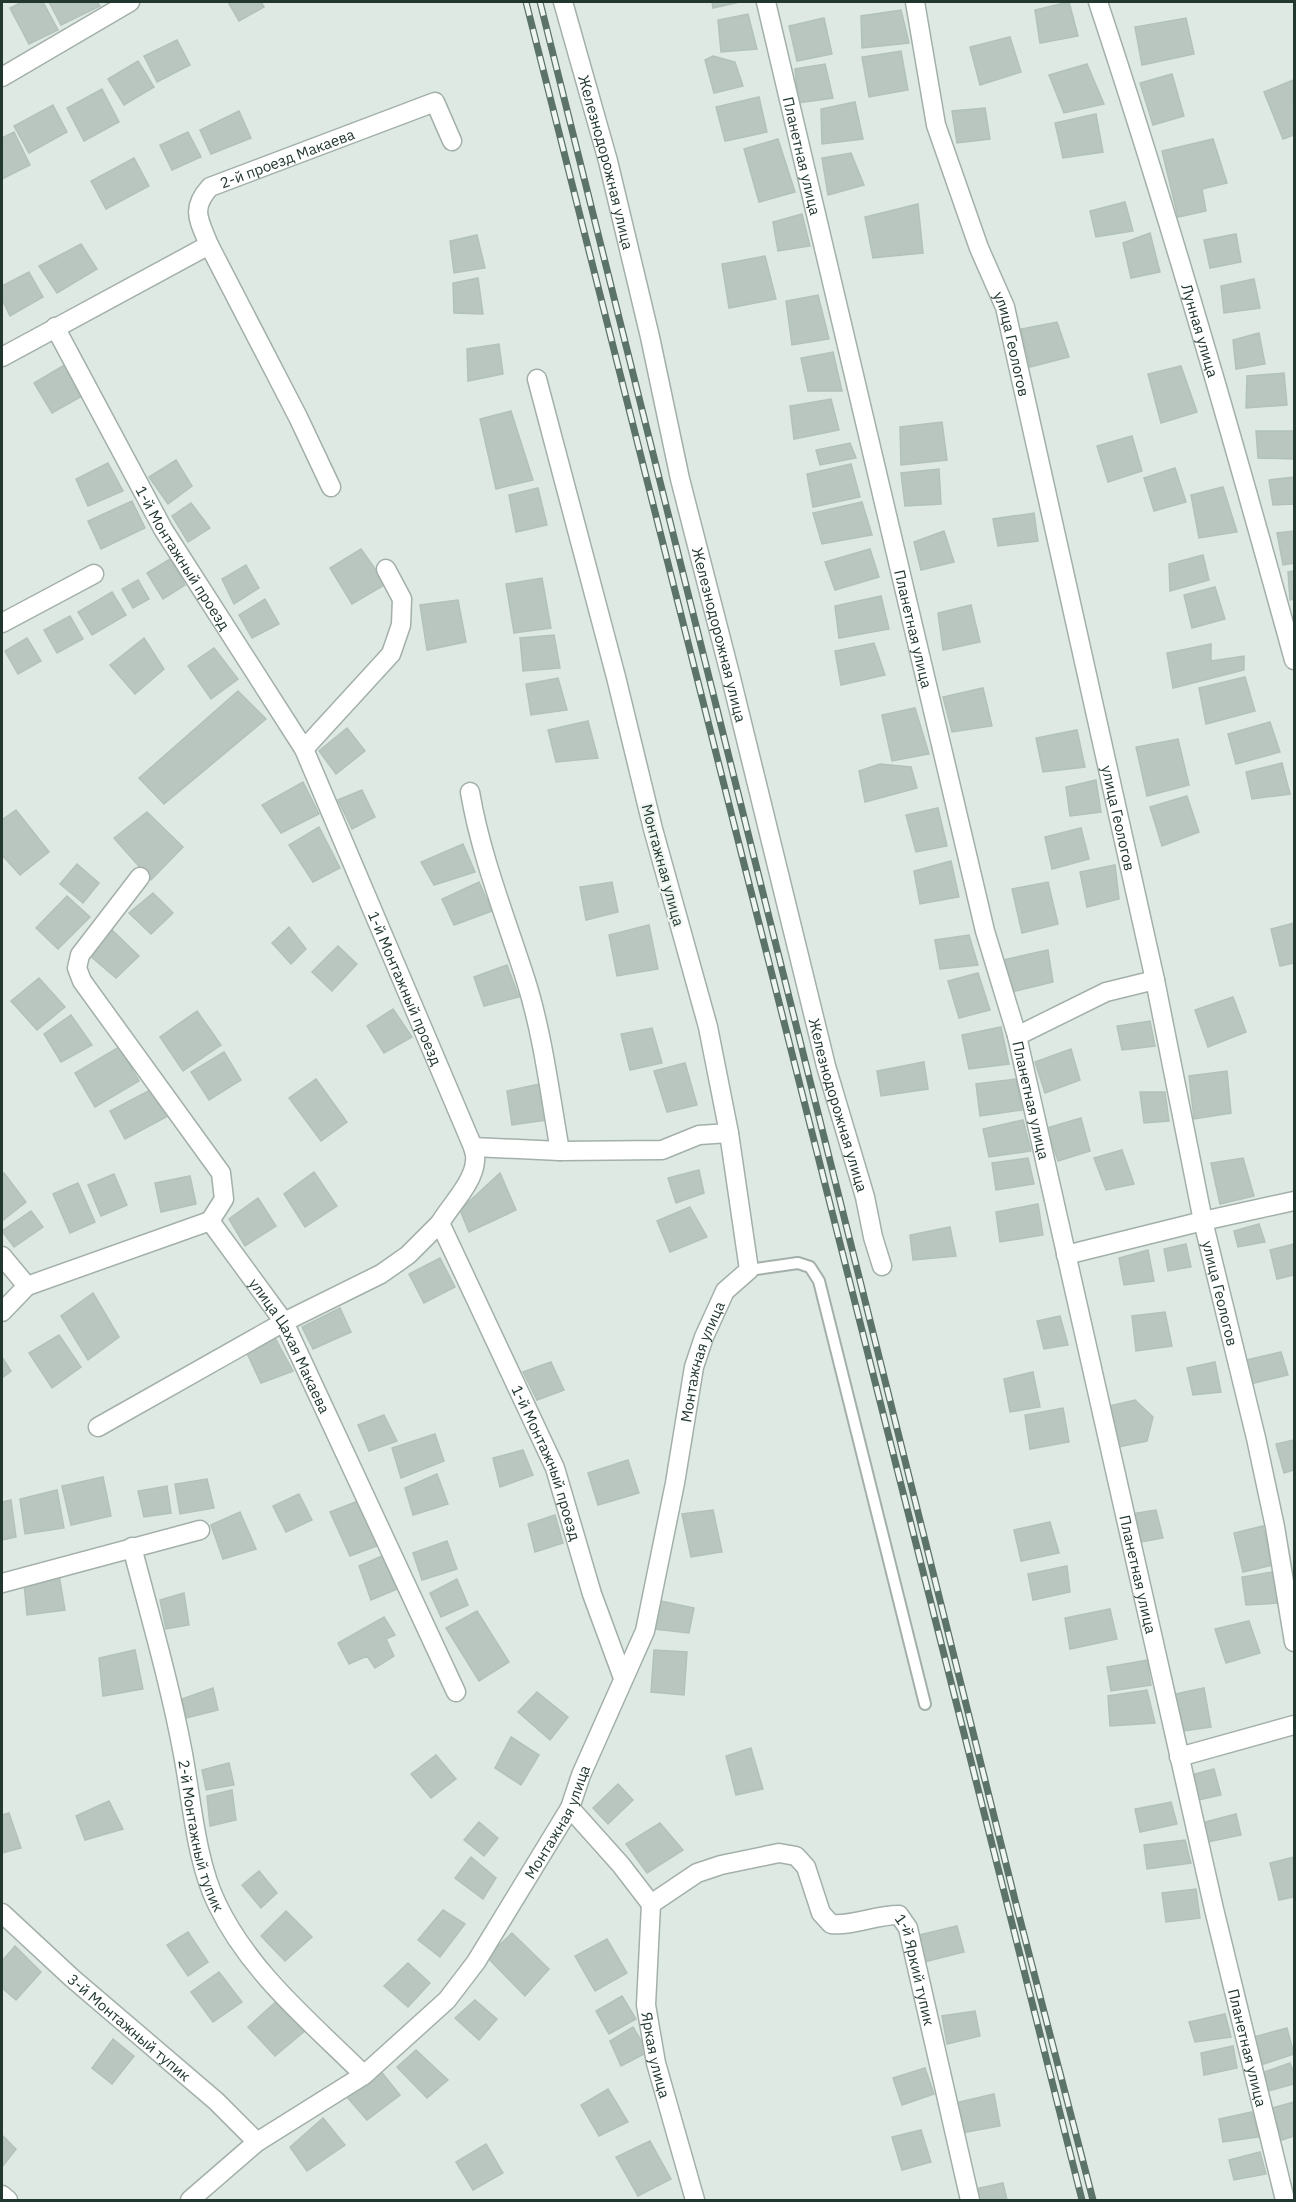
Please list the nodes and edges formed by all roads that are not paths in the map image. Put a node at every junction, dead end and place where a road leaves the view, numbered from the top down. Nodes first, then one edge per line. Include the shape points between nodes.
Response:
1 (130, 2) edge
2 (563, 2) edge
3 (766, 2) edge
4 (915, 2) edge
5 (1098, 2) edge
6 (2, 77) edge
7 (452, 141) dead end
8 (209, 245) junction
9 (55, 327) junction
10 (2, 357) edge
11 (537, 379) dead end
12 (331, 487) dead end
13 (386, 569) dead end
14 (94, 574) dead end
15 (2, 623) edge
16 (1294, 660) edge
17 (304, 749) junction
18 (470, 792) dead end
19 (140, 876) dead end
20 (1155, 980) junction
21 (1017, 1036) junction
22 (729, 1133) junction
23 (473, 1147) junction
24 (560, 1151) junction
25 (1294, 1201) edge
26 (210, 1221) junction
27 (1203, 1221) junction
28 (440, 1223) junction
29 (1066, 1255) junction
30 (2, 1256) edge
31 (882, 1266) dead end
32 (749, 1270) junction
33 (27, 1286) junction
34 (2, 1312) edge
35 (284, 1322) junction
36 (98, 1426) dead end
37 (200, 1530) dead end
38 (132, 1547) junction
39 (2, 1583) edge
40 (1294, 1642) edge
41 (623, 1678) junction
42 (456, 1692) dead end
43 (925, 1704) dead end
44 (1294, 1725) edge
45 (1179, 1757) junction
46 (570, 1808) junction
47 (651, 1904) junction
48 (2, 1913) edge
49 (364, 2075) junction
50 (257, 2142) junction
51 (2, 2195) edge
52 (8, 2200) edge
53 (190, 2200) edge
54 (694, 2200) edge
55 (970, 2200) edge
56 (1285, 2200) edge

1 - 6 street
2 - 31 street, Железнодорожная улица via 608,161 680,479 823,1055
3 - 21 street, Планетная улица via 985,931
4 - 20 street, улица Геологов via 936,125 979,248 1005,307
5 - 16 street, Лунная улица via 1238,459
7 - 8 street, 2-й проезд Макаева via 435,102 210,187 200,199 198,217
8 - 9 street
8 - 12 street
9 - 10 street
9 - 17 street, 1-й Монтажный проезд via 163,530
11 - 22 street, Монтажная улица via 708,1027
13 - 17 street via 402,599 401,625 391,654
14 - 15 street
17 - 23 street, 1-й Монтажный проезд
18 - 24 street via 485,858 526,982
19 - 26 street via 80,955 77,968 82,981 221,1173 224,1199
20 - 21 street via 1106,992
20 - 27 street, улица Геологов
21 - 29 street, Планетная улица
22 - 24 street via 699,1135 662,1150
22 - 32 street, Монтажная улица
23 - 24 street
23 - 28 street, 1-й Монтажный проезд via 475,1162 470,1175
25 - 27 street
26 - 33 street
26 - 35 street, улица Цахая Макаева
27 - 29 street
27 - 40 street, улица Геологов via 1256,1438
28 - 35 street via 408,1255 381,1274
28 - 41 street, 1-й Монтажный проезд via 555,1468 592,1594
29 - 45 street, Планетная улица
30 - 33 street
32 - 41 street, Монтажная улица via 724,1291 694,1367 645,1631
32 - 43 lane via 798,1263 810,1267 819,1281
33 - 34 street
35 - 36 street
35 - 42 street, улица Цахая Макаева
37 - 38 street
38 - 39 street
38 - 49 street, 2-й Монтажный тупик via 178,1729 200,1852 216,1903 246,1953 284,1997
41 - 46 street, Монтажная улица via 580,1775
44 - 45 street
45 - 56 street, Планетная улица
46 - 47 street
46 - 49 street, Монтажная улица via 476,1962 447,2000
47 - 54 street, Яркая улица via 646,2006 656,2063
47 - 55 street, 1-й Яркий тупик via 697,1873 779,1853 796,1856 806,1867 821,1913 831,1924 848,1925 881,1915 899,1915 908,1928
48 - 50 street, 3-й Монтажный тупик via 216,2101
49 - 50 street, Монтажная улица
50 - 53 street, Монтажная улица
51 - 52 street

